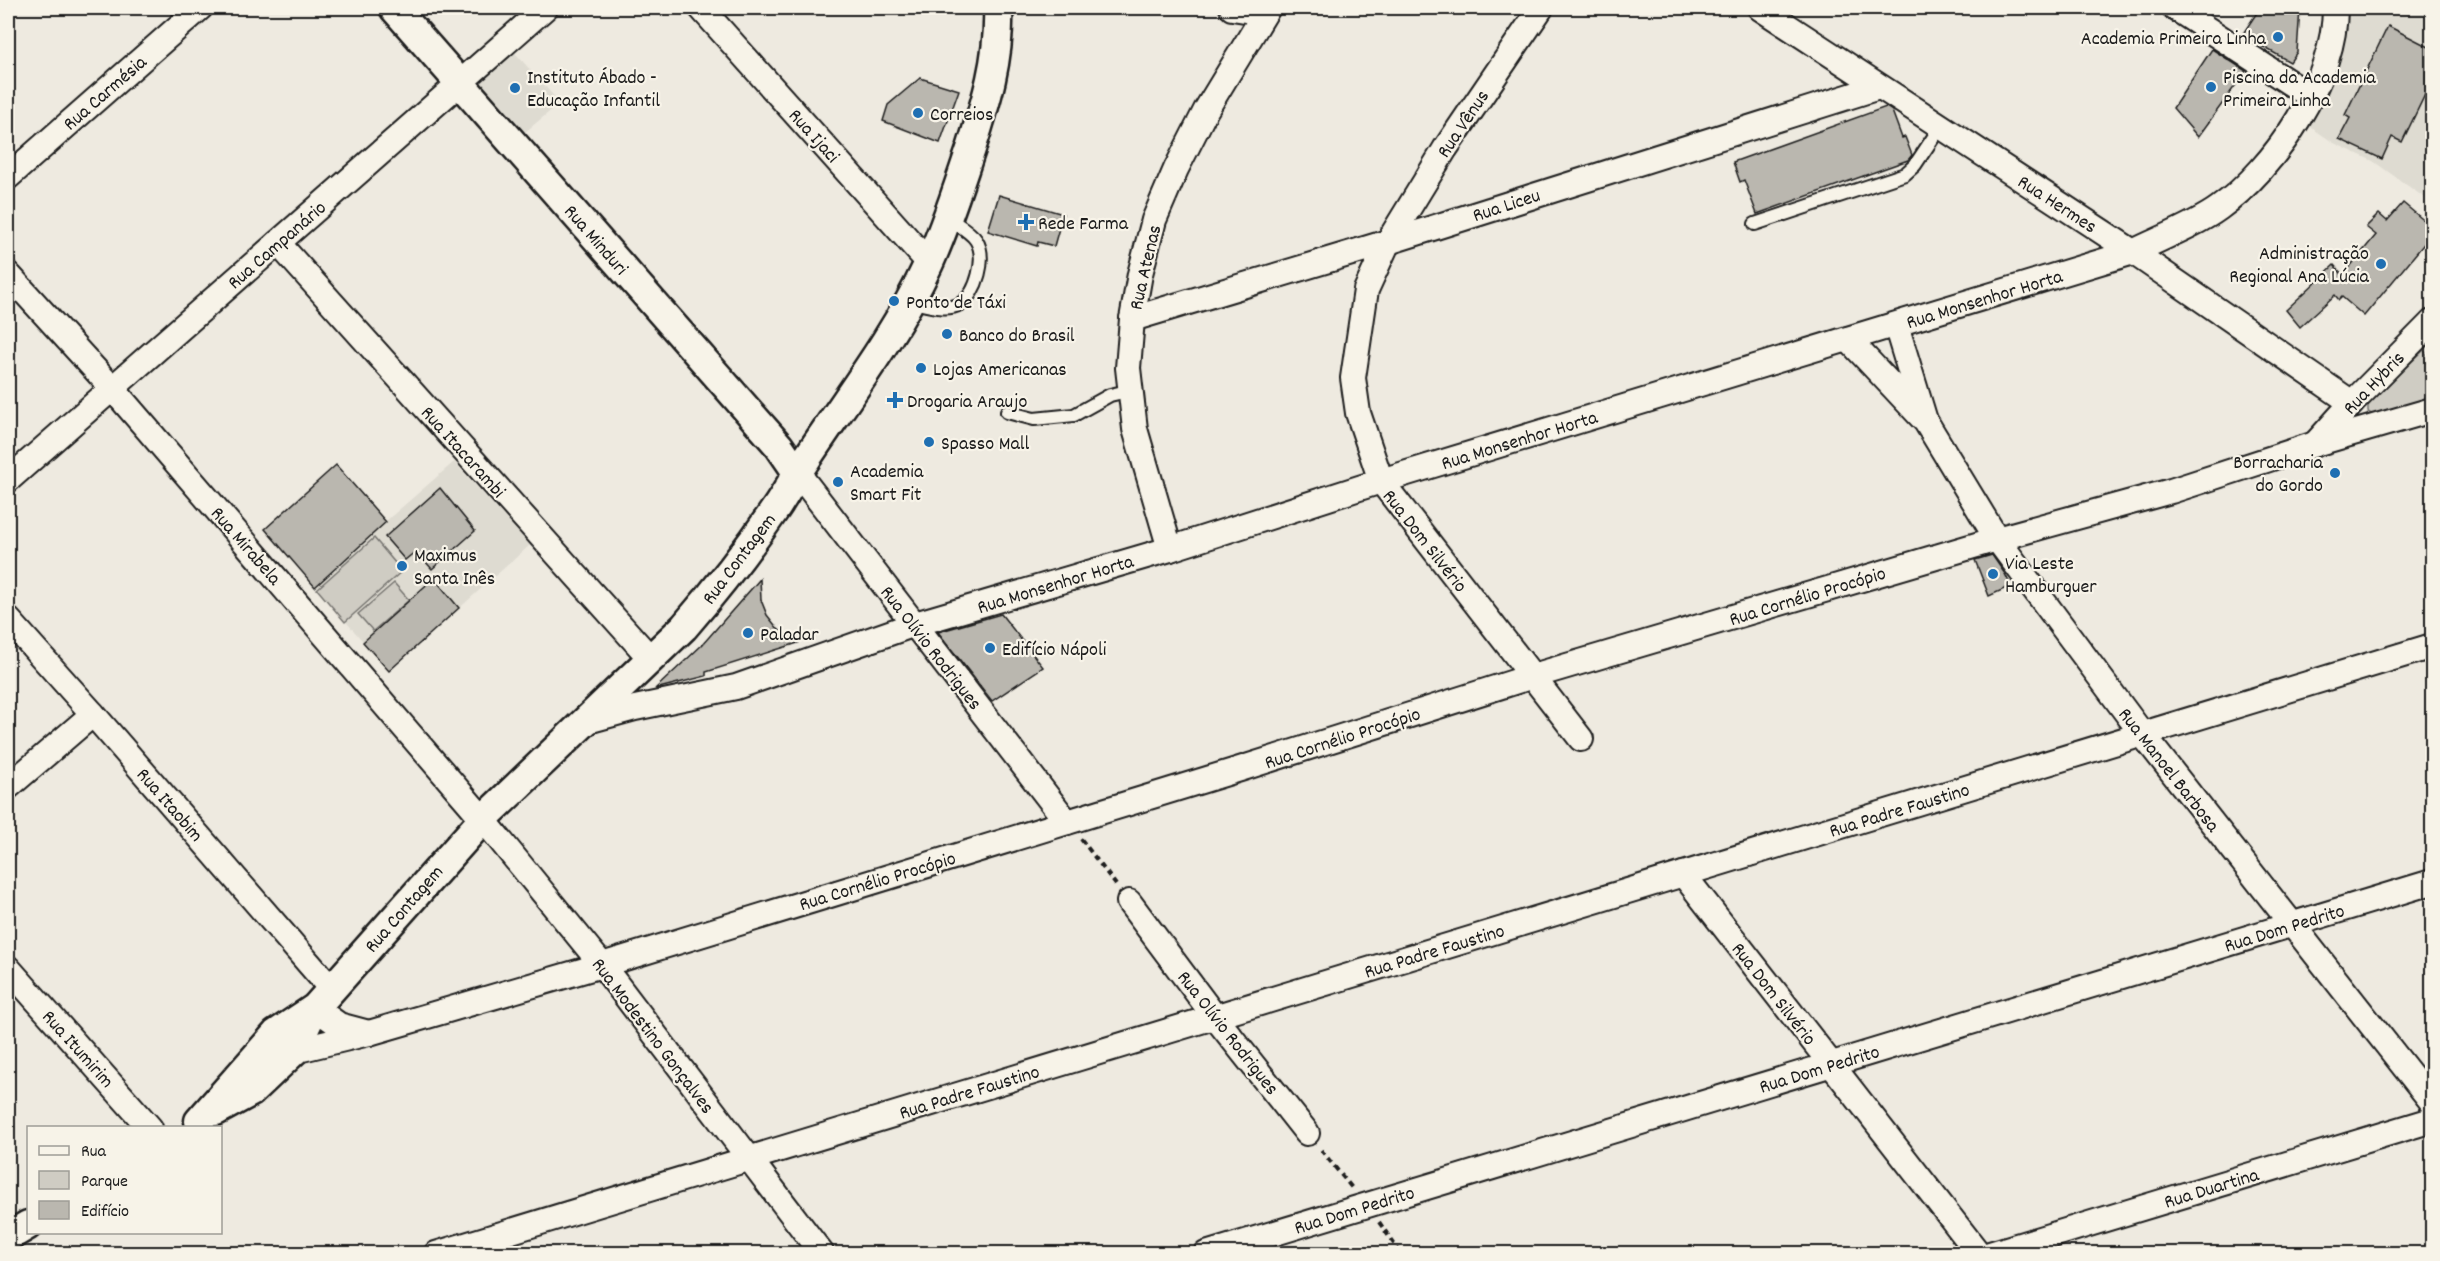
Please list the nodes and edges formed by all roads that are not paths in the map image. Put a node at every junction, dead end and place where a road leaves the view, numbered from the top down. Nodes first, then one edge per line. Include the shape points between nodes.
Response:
1 (200, 8) edge
2 (394, 8) edge
3 (545, 8) edge
4 (700, 8) edge
5 (998, 8) edge
6 (1232, 8) edge
7 (1541, 8) edge
8 (1760, 8) edge
9 (2175, 8) edge
10 (2335, 8) edge
11 (1266, 10) edge
12 (459, 83) junction
13 (1879, 87) junction
14 (2310, 96) junction
15 (1941, 126) junction
16 (8, 177) edge
17 (946, 216) junction
18 (1755, 224) dead end
19 (1388, 242) junction
20 (278, 243) junction
21 (2133, 252) junction
22 (929, 264) junction
23 (8, 273) edge
24 (910, 301) junction
25 (1132, 319) junction
26 (2433, 322) edge
27 (1896, 325) junction
28 (1848, 339) junction
29 (112, 388) junction
30 (1131, 390) junction
31 (2352, 403) junction
32 (2433, 410) edge
33 (1008, 412) dead end
34 (1926, 422) junction
35 (2315, 444) junction
36 (797, 472) junction
37 (8, 480) edge
38 (1381, 481) junction
39 (1997, 539) junction
40 (1170, 549) junction
41 (8, 619) edge
42 (915, 624) junction
43 (2433, 646) edge
44 (651, 659) junction
45 (1533, 676) junction
46 (93, 714) junction
47 (584, 722) junction
48 (2143, 735) junction
49 (1581, 739) dead end
50 (8, 787) edge
51 (483, 819) junction
52 (1067, 822) junction
53 (1683, 874) junction
54 (2433, 882) edge
55 (1129, 902) road end
56 (2293, 924) junction
57 (602, 965) junction
58 (8, 968) edge
59 (323, 999) junction
60 (1215, 1017) junction
61 (369, 1033) junction
62 (294, 1051) junction
63 (1831, 1064) junction
64 (2433, 1102) edge
65 (2433, 1120) edge
66 (194, 1124) edge
67 (148, 1126) edge
68 (1307, 1133) dead end
69 (748, 1158) junction
70 (27, 1226) edge
71 (8, 1237) edge
72 (436, 1254) edge
73 (822, 1254) edge
74 (1206, 1254) edge
75 (1979, 1254) edge
76 (1990, 1254) edge

1 - 16 street, Rua Carmésia
2 - 12 street, Rua Minduri
3 - 12 street, Rua Campanário
4 - 22 street, Rua Ijaci
5 - 17 street, Rua Contagem via 995,68
6 - 11 street
7 - 19 street, Rua Vênus via 1444,149
8 - 13 street, Rua Hermes
9 - 14 street
10 - 14 street, Rua Monsenhor Horta via 2335,26
11 - 25 street, Rua Atenas via 1206,110 1154,220
12 - 20 street, Rua Campanário
12 - 36 street, Rua Minduri via 779,446
13 - 15 street, Rua Hermes
13 - 19 street, Rua Liceu
14 - 21 street, Rua Monsenhor Horta via 2286,136 2247,186 2217,210
15 - 18 lane via 1905,174
15 - 21 street, Rua Hermes
17 - 22 street, Rua Contagem
17 - 24 lane via 975,239 979,248 979,271 972,289 961,303 952,306
19 - 25 street, Rua Liceu
19 - 38 street, Rua Dom Silvério via 1366,290 1353,378 1358,414
20 - 29 street, Rua Campanário
20 - 44 street, Rua Itacarambi
21 - 27 street, Rua Monsenhor Horta
21 - 31 street, Rua Hermes
22 - 24 street, Rua Contagem
23 - 29 street, Rua Mirabela
24 - 36 street, Rua Contagem
25 - 30 street, Rua Atenas via 1128,368
26 - 31 street, Rua Hybris
27 - 28 street, Rua Monsenhor Horta
27 - 34 street, Rua Manoel Barbosa
28 - 34 street, Rua Manoel Barbosa
28 - 38 street, Rua Monsenhor Horta
29 - 37 street, Rua Campanário
29 - 51 street, Rua Mirabela
30 - 33 lane via 1110,394 1074,415 1034,419
30 - 40 street, Rua Atenas via 1135,429
31 - 35 street, Rua Hybris
32 - 35 street, Rua Cornélio Procópio
34 - 39 street, Rua Manoel Barbosa
35 - 39 street, Rua Cornélio Procópio via 2171,491
36 - 42 street, Rua Olívio Rodrigues
36 - 44 street, Rua Contagem via 713,594
38 - 40 street, Rua Monsenhor Horta
38 - 45 street, Rua Dom Silvério
39 - 45 street, Rua Cornélio Procópio
39 - 48 street, Rua Manoel Barbosa
40 - 42 street, Rua Monsenhor Horta
41 - 46 street, Rua Itaobim
42 - 47 street, Rua Monsenhor Horta via 736,687
42 - 52 street, Rua Olívio Rodrigues
43 - 48 street, Rua Padre Faustino
44 - 47 street, Rua Contagem
45 - 49 street, Rua Dom Silvério
45 - 52 street, Rua Cornélio Procópio
46 - 50 street
46 - 59 street, Rua Itaobim
47 - 51 street, Rua Contagem
48 - 53 street, Rua Padre Faustino
48 - 56 street, Rua Manoel Barbosa
51 - 57 street, Rua Modestino Gonçalves
51 - 59 street, Rua Contagem
52 - 57 street, Rua Cornélio Procópio
53 - 60 street, Rua Padre Faustino
53 - 63 street, Rua Dom Silvério
54 - 56 street, Rua Dom Pedrito
55 - 60 street, Rua Olívio Rodrigues
56 - 63 street, Rua Dom Pedrito
56 - 64 street, Rua Manoel Barbosa
57 - 61 street, Rua Cornélio Procópio
57 - 69 street, Rua Modestino Gonçalves
58 - 67 street, Rua Itumirim
59 - 61 street via 339,1025
59 - 62 street, Rua Contagem
59 - 66 street, Rua Contagem via 276,1034
60 - 68 street, Rua Olívio Rodrigues
60 - 69 street, Rua Padre Faustino
61 - 62 street, Rua Cornélio Procópio
62 - 66 street, Rua Contagem via 251,1092
63 - 74 street, Rua Dom Pedrito
63 - 75 street, Rua Dom Silvério
65 - 76 street, Rua Duartina
69 - 72 street, Rua Padre Faustino
69 - 73 street, Rua Modestino Gonçalves
70 - 71 street

